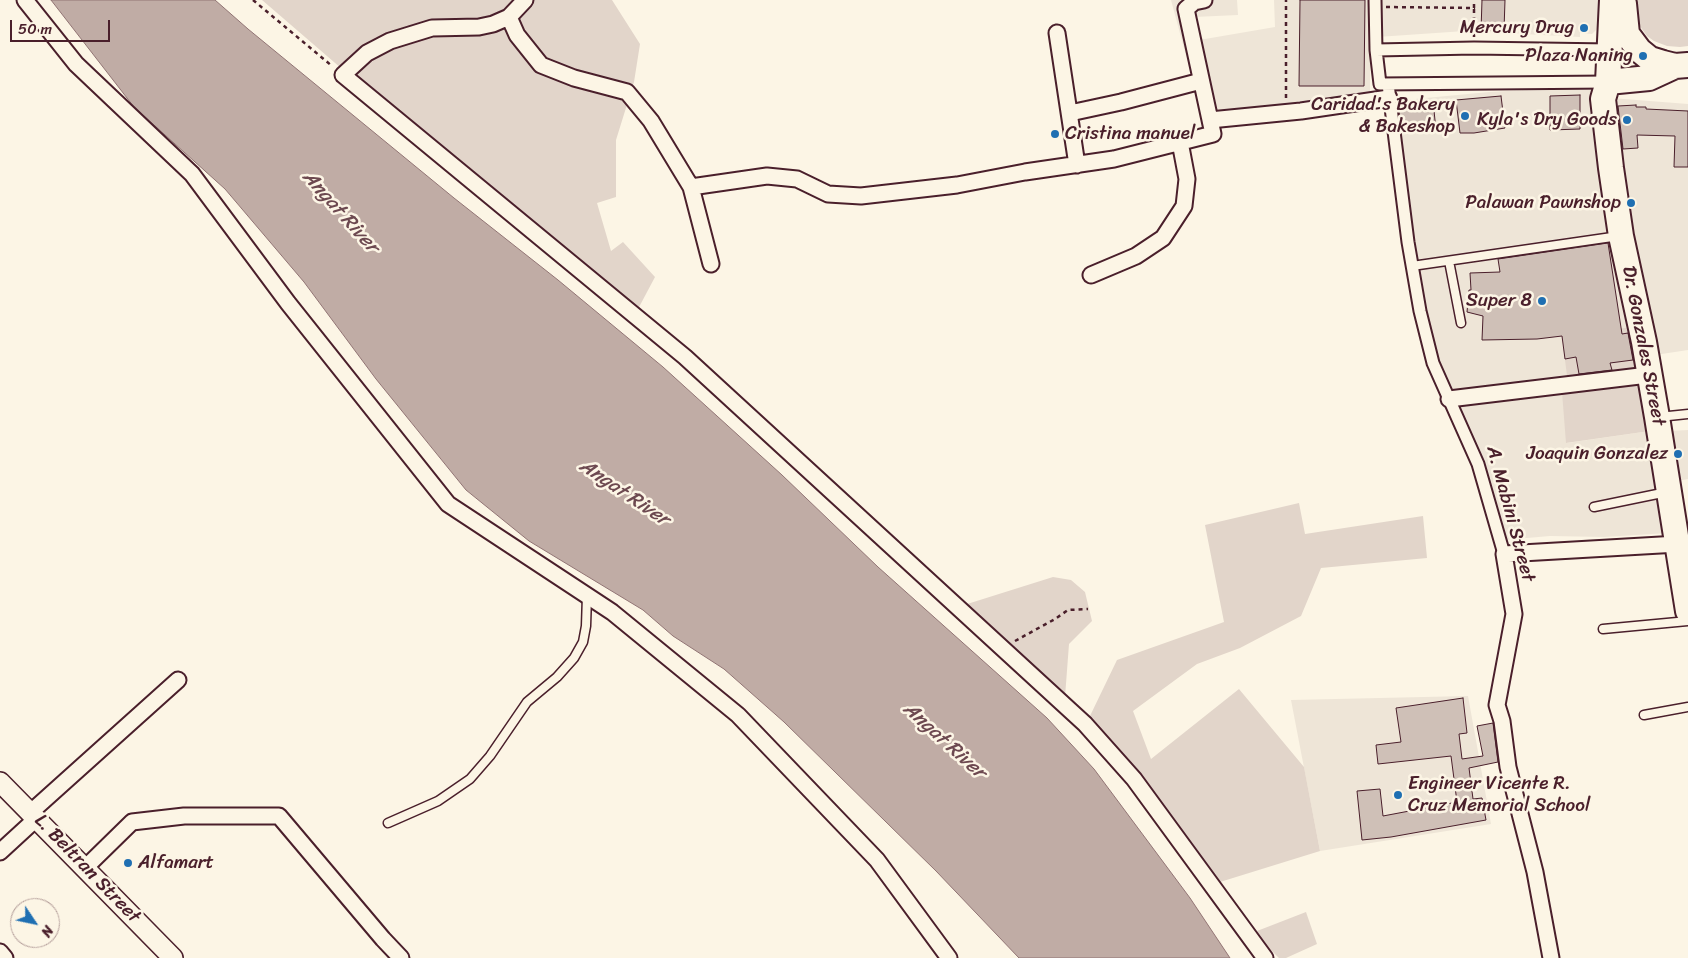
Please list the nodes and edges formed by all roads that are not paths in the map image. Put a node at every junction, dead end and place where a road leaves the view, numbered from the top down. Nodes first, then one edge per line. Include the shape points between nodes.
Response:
1 (25, 0) edge
2 (525, 0) edge
3 (1204, 0) edge
4 (1612, 0) edge
5 (1624, 0) edge
6 (1375, 3) edge
7 (509, 17) junction
8 (1057, 33) dead end
9 (1376, 50) junction
10 (1610, 50) junction
11 (1682, 65) edge
12 (1201, 81) junction
13 (1608, 82) junction
14 (1386, 89) junction
15 (1070, 113) junction
16 (1210, 120) junction
17 (1180, 142) junction
18 (1077, 165) junction
19 (692, 187) junction
20 (1621, 236) junction
21 (1449, 261) junction
22 (711, 264) dead end
23 (1412, 266) junction
24 (1091, 276) dead end
25 (1461, 323) dead end
26 (1648, 375) junction
27 (1449, 399) junction
28 (1688, 414) edge
29 (1657, 417) junction
30 (1669, 492) junction
31 (1594, 507) dead end
32 (1681, 537) edge
33 (1504, 554) junction
34 (587, 596) junction
35 (1688, 611) edge
36 (1688, 621) edge
37 (1603, 629) dead end
38 (178, 680) dead end
39 (1688, 707) edge
40 (1644, 715) dead end
41 (0, 782) edge
42 (34, 815) junction
43 (388, 823) dead end
44 (0, 852) edge
45 (85, 868) junction
46 (0, 952) edge
47 (5, 958) edge
48 (173, 958) edge
49 (401, 958) edge
50 (949, 958) edge
51 (1265, 958) edge
52 (1551, 958) edge

1 - 34 street via 76,64 192,174 288,303 448,504
2 - 7 street
3 - 12 street via 1194,2 1186,9
4 - 10 main road, Dr. Gonzales Street
5 - 11 main road via 1624,20 1630,40 1650,59
6 - 9 street, A. Mabini Street
7 - 19 street via 541,65 626,92 651,121
7 - 51 street via 479,27 432,28 412,33 367,53 343,75 684,357 1085,724 1134,779
8 - 15 street
9 - 10 street
9 - 14 street, A. Mabini Street
10 - 13 main road, Dr. Gonzales Street
11 - 13 main road via 1649,78
12 - 15 street
12 - 16 street
13 - 14 street
13 - 20 main road, Dr. Gonzales Street via 1603,99
14 - 16 street via 1286,112
14 - 23 street, A. Mabini Street
15 - 18 street
16 - 17 street via 1213,134
17 - 18 street
17 - 24 street via 1187,179 1184,206 1163,238 1136,256
18 - 19 street via 957,185 861,196 828,194 798,179 767,176
19 - 22 street
20 - 21 lane
20 - 26 main road, Dr. Gonzales Street
21 - 23 lane
21 - 25 lane
23 - 27 street, A. Mabini Street via 1433,363
26 - 27 street
26 - 29 main road, Dr. Gonzales Street
27 - 33 street, A. Mabini Street via 1478,464
28 - 29 lane
29 - 30 main road, Dr. Gonzales Street
30 - 31 lane
30 - 32 main road, Dr. Gonzales Street
32 - 33 street
32 - 35 main road, Dr. Gonzales Street
33 - 52 street, A. Mabini Street via 1514,614 1497,705
34 - 43 lane via 583,642 574,658 527,702 480,768 438,801
34 - 50 street via 612,612 738,715 877,860
36 - 37 lane
38 - 42 street
39 - 40 lane
41 - 42 street, L. Beltran Street
42 - 44 street
42 - 45 street, L. Beltran Street
45 - 48 street, L. Beltran Street
45 - 49 street via 132,822 184,816 279,816
46 - 47 street

